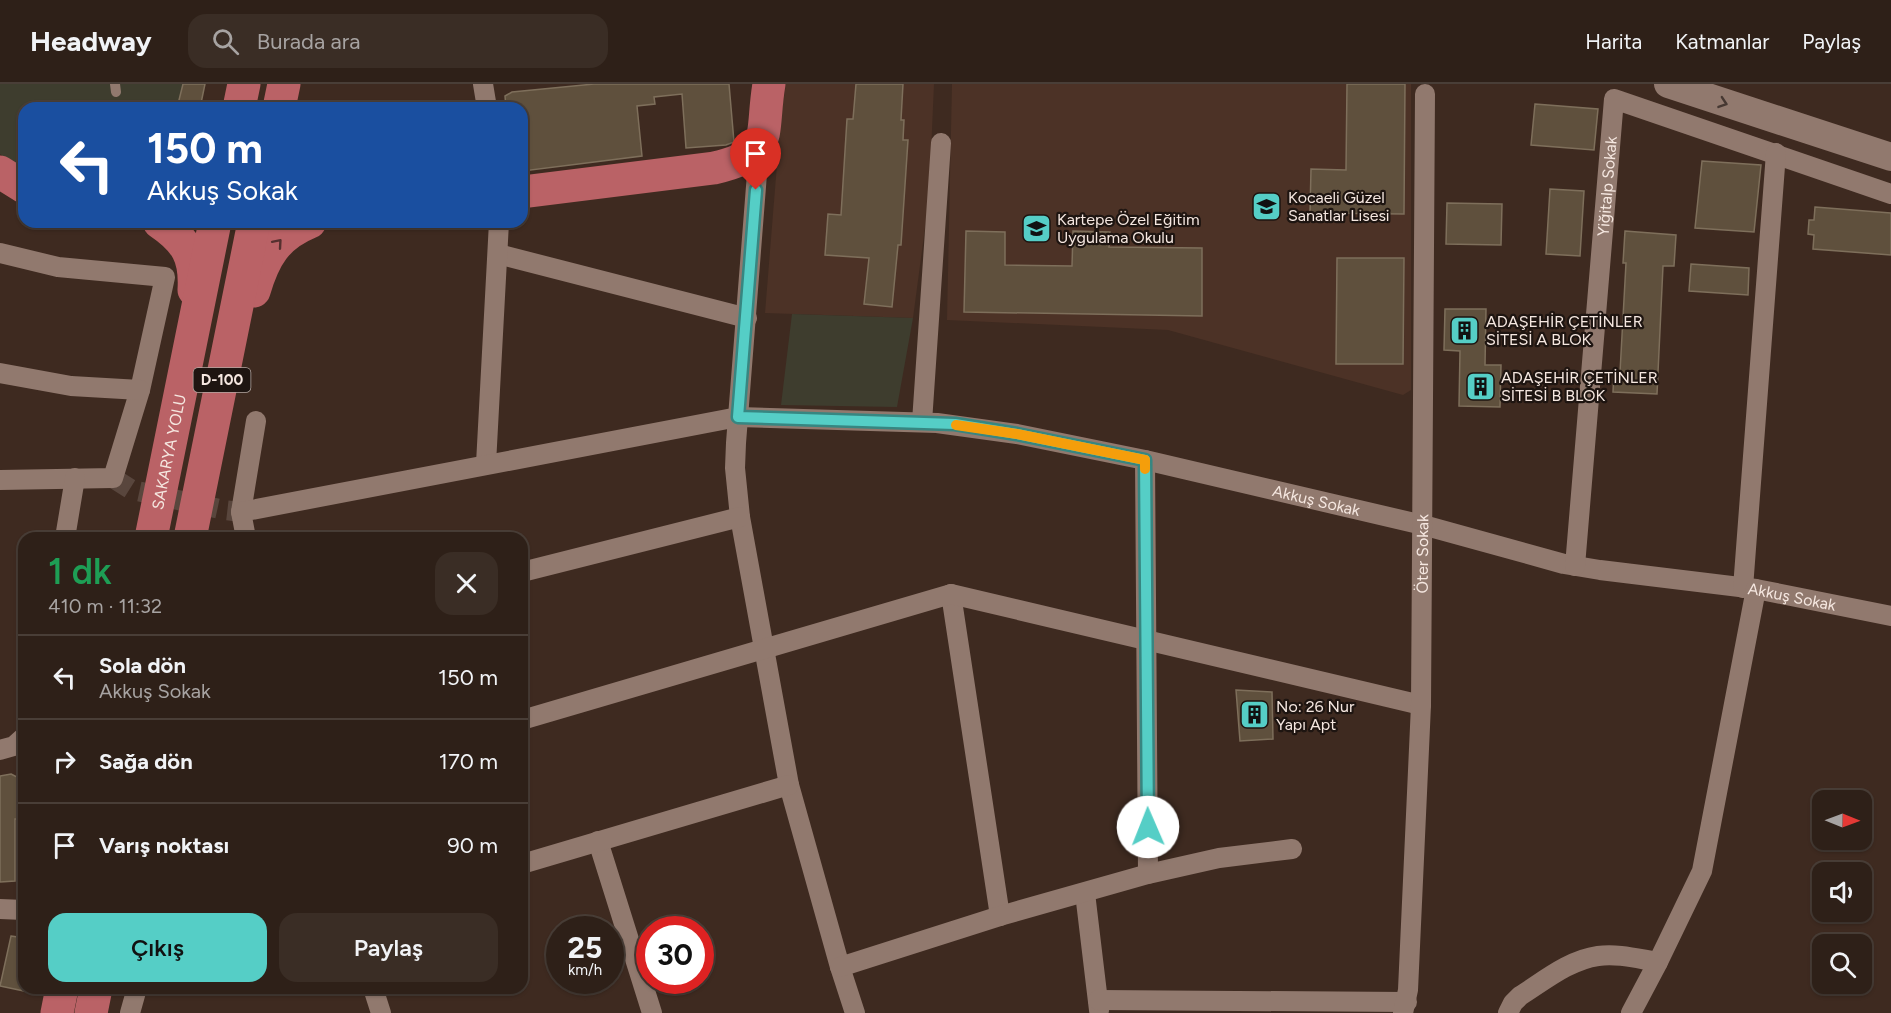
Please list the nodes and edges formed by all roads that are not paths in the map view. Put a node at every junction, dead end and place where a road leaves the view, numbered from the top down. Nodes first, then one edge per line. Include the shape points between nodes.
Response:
1 (244, 84) edge
2 (483, 84) edge
3 (769, 84) edge
4 (1668, 84) edge
5 (1611, 91) edge
6 (1425, 94) dead end
7 (240, 102) edge
8 (486, 102) edge
9 (940, 143) dead end
10 (759, 148) junction
11 (1776, 153) junction
12 (1891, 157) edge
13 (0, 172) edge
14 (18, 183) edge
15 (528, 191) edge
16 (1891, 194) edge
17 (167, 228) edge
18 (214, 228) edge
19 (253, 228) edge
20 (294, 228) edge
21 (500, 228) edge
22 (0, 253) edge
23 (498, 254) junction
24 (747, 318) junction
25 (190, 342) junction
26 (0, 373) edge
27 (140, 390) junction
28 (738, 417) junction
29 (256, 421) dead end
30 (922, 422) junction
31 (1145, 460) junction
32 (486, 464) junction
33 (75, 478) junction
34 (202, 478) junction
35 (0, 480) edge
36 (241, 512) junction
37 (740, 517) junction
38 (1423, 525) junction
39 (66, 532) edge
40 (152, 532) edge
41 (191, 532) edge
42 (245, 532) edge
43 (1575, 566) junction
44 (528, 570) edge
45 (1750, 588) junction
46 (951, 594) junction
47 (1891, 616) edge
48 (1146, 639) junction
49 (764, 648) junction
50 (1421, 705) junction
51 (528, 718) edge
52 (18, 743) edge
53 (0, 750) edge
54 (789, 785) junction
55 (598, 841) junction
56 (1292, 849) dead end
57 (528, 862) edge
58 (1148, 874) junction
59 (1085, 893) junction
60 (0, 909) edge
61 (18, 910) edge
62 (1000, 916) junction
63 (1658, 962) junction
64 (840, 967) junction
65 (61, 994) edge
66 (95, 994) edge
67 (135, 994) edge
68 (375, 994) edge
69 (1099, 1006) edge
70 (1405, 1007) edge
71 (57, 1013) edge
72 (91, 1013) edge
73 (130, 1013) edge
74 (381, 1013) edge
75 (652, 1013) edge
76 (855, 1013) edge
77 (1508, 1013) edge
78 (1631, 1013) edge

1 - 7 highway
2 - 8 street
3 - 10 highway
4 -> 12 main road
5 - 11 street, Yiğitalp Sokak
5 - 43 street, Yiğitalp Sokak
6 - 38 street, Öter Sokak
9 - 30 street
10 - 15 highway via 735,163 714,168
10 - 24 street
11 - 16 street, Yiğitalp Sokak
11 - 45 street
13 - 14 highway
17 - 25 highway via 192,258 195,271
18 - 25 highway, SAKARYA YOLU / D-100
19 - 34 highway, D-100
34 -> 20 highway via 261,268 280,238
21 - 23 street
22 - 27 street via 58,267 165,277
23 - 24 street
23 - 32 street
24 - 28 street
25 - 40 highway, SAKARYA YOLU / D-100
26 - 27 street via 71,386
27 - 33 street via 113,478
28 - 30 street, Akkuş Sokak
28 - 32 street, Akkuş Sokak
28 - 37 street via 735,468
29 - 36 street
30 - 31 street, Akkuş Sokak via 973,426
31 - 38 street, Akkuş Sokak
31 - 48 street
32 - 36 street, Akkuş Sokak
33 - 35 street
33 - 39 street
34 - 41 highway, D-100
36 - 42 street
37 - 44 street
37 - 49 street
38 - 43 street, Akkuş Sokak
38 - 50 street, Öter Sokak
43 - 45 street, Akkuş Sokak
45 - 47 street, Akkuş Sokak
45 - 63 street via 1701,871
46 - 48 street
46 - 49 street
46 - 62 street
48 - 50 street
48 - 58 street
49 - 51 street
49 - 54 street
50 - 70 street, Öter Sokak
52 - 53 street
54 - 55 street
54 - 64 street
55 - 57 street
55 - 75 street
56 - 58 street via 1219,858
58 - 59 street
59 - 62 street
59 - 69 street
60 - 61 street
62 - 64 street
63 - 77 street via 1610,955 1573,963 1520,996
63 - 78 street
64 - 76 street
65 - 71 highway
66 - 72 highway
67 - 73 street
68 - 74 street
69 - 70 street

